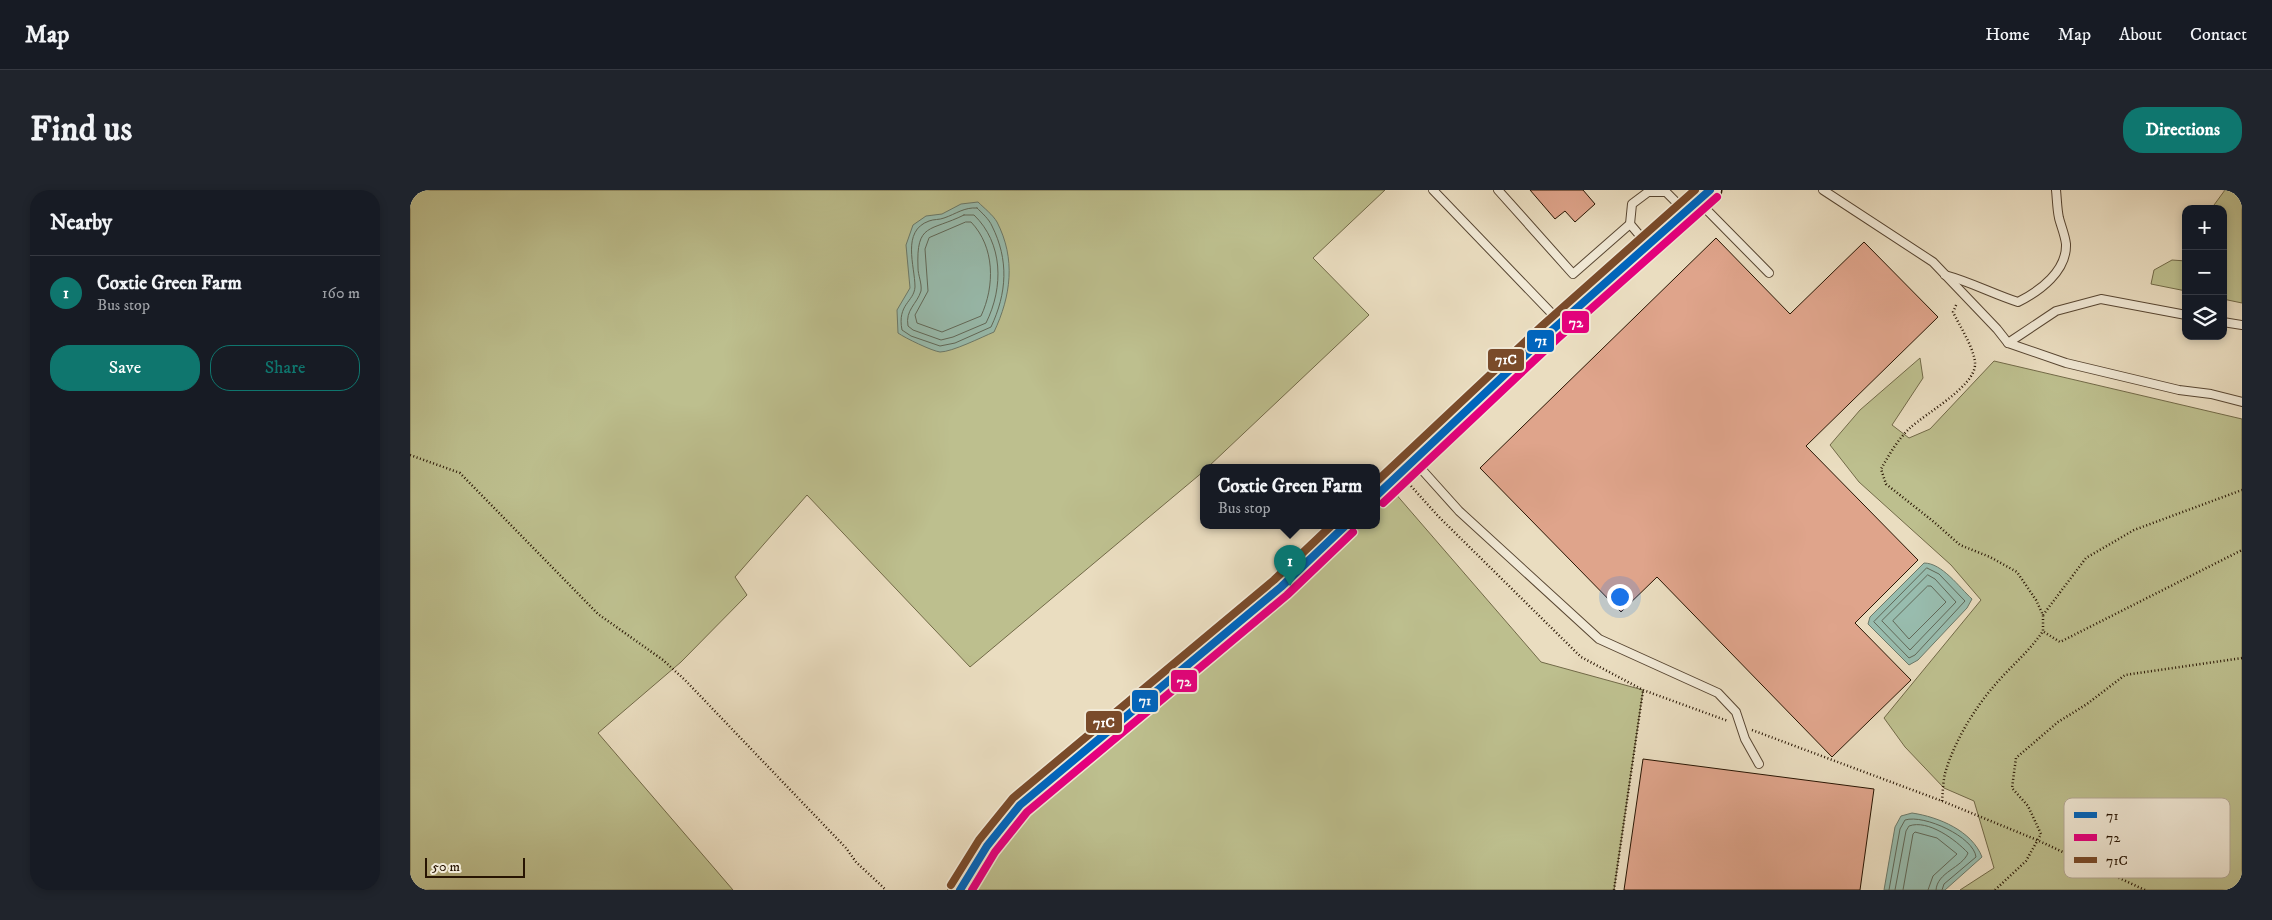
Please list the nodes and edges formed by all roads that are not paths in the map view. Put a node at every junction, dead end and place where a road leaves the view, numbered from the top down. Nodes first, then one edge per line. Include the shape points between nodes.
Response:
1 (1433, 190) edge
2 (1498, 190) edge
3 (1823, 190) edge
4 (2056, 190) edge
5 (1698, 201) edge
6 (1630, 224) junction
7 (1648, 245) junction
8 (1769, 273) dead end
9 (1945, 274) junction
10 (2182, 314) edge
11 (1560, 322) junction
12 (2227, 323) edge
13 (2242, 325) edge
14 (2008, 343) junction
15 (2242, 402) edge
16 (1414, 460) junction
17 (1380, 492) edge
18 (1342, 529) edge
19 (1759, 764) dead end
20 (960, 890) edge

1 - 11 lane
2 - 6 lane via 1573,274
3 - 9 lane via 1933,262
4 - 9 lane via 2058,215 2066,243 2065,257 2038,292 2018,302
5 - 6 lane via 1666,192 1648,192 1632,204
5 - 7 street
5 - 8 lane
6 - 7 lane
7 - 11 street
9 - 14 lane
10 - 14 lane via 2101,299 2056,311
11 - 16 street
12 - 13 lane
14 - 15 lane via 2066,363
16 - 17 street
16 - 19 lane via 1472,523 1600,639 1718,693 1736,712 1745,739
18 - 20 street via 1281,587 1020,805 987,846

